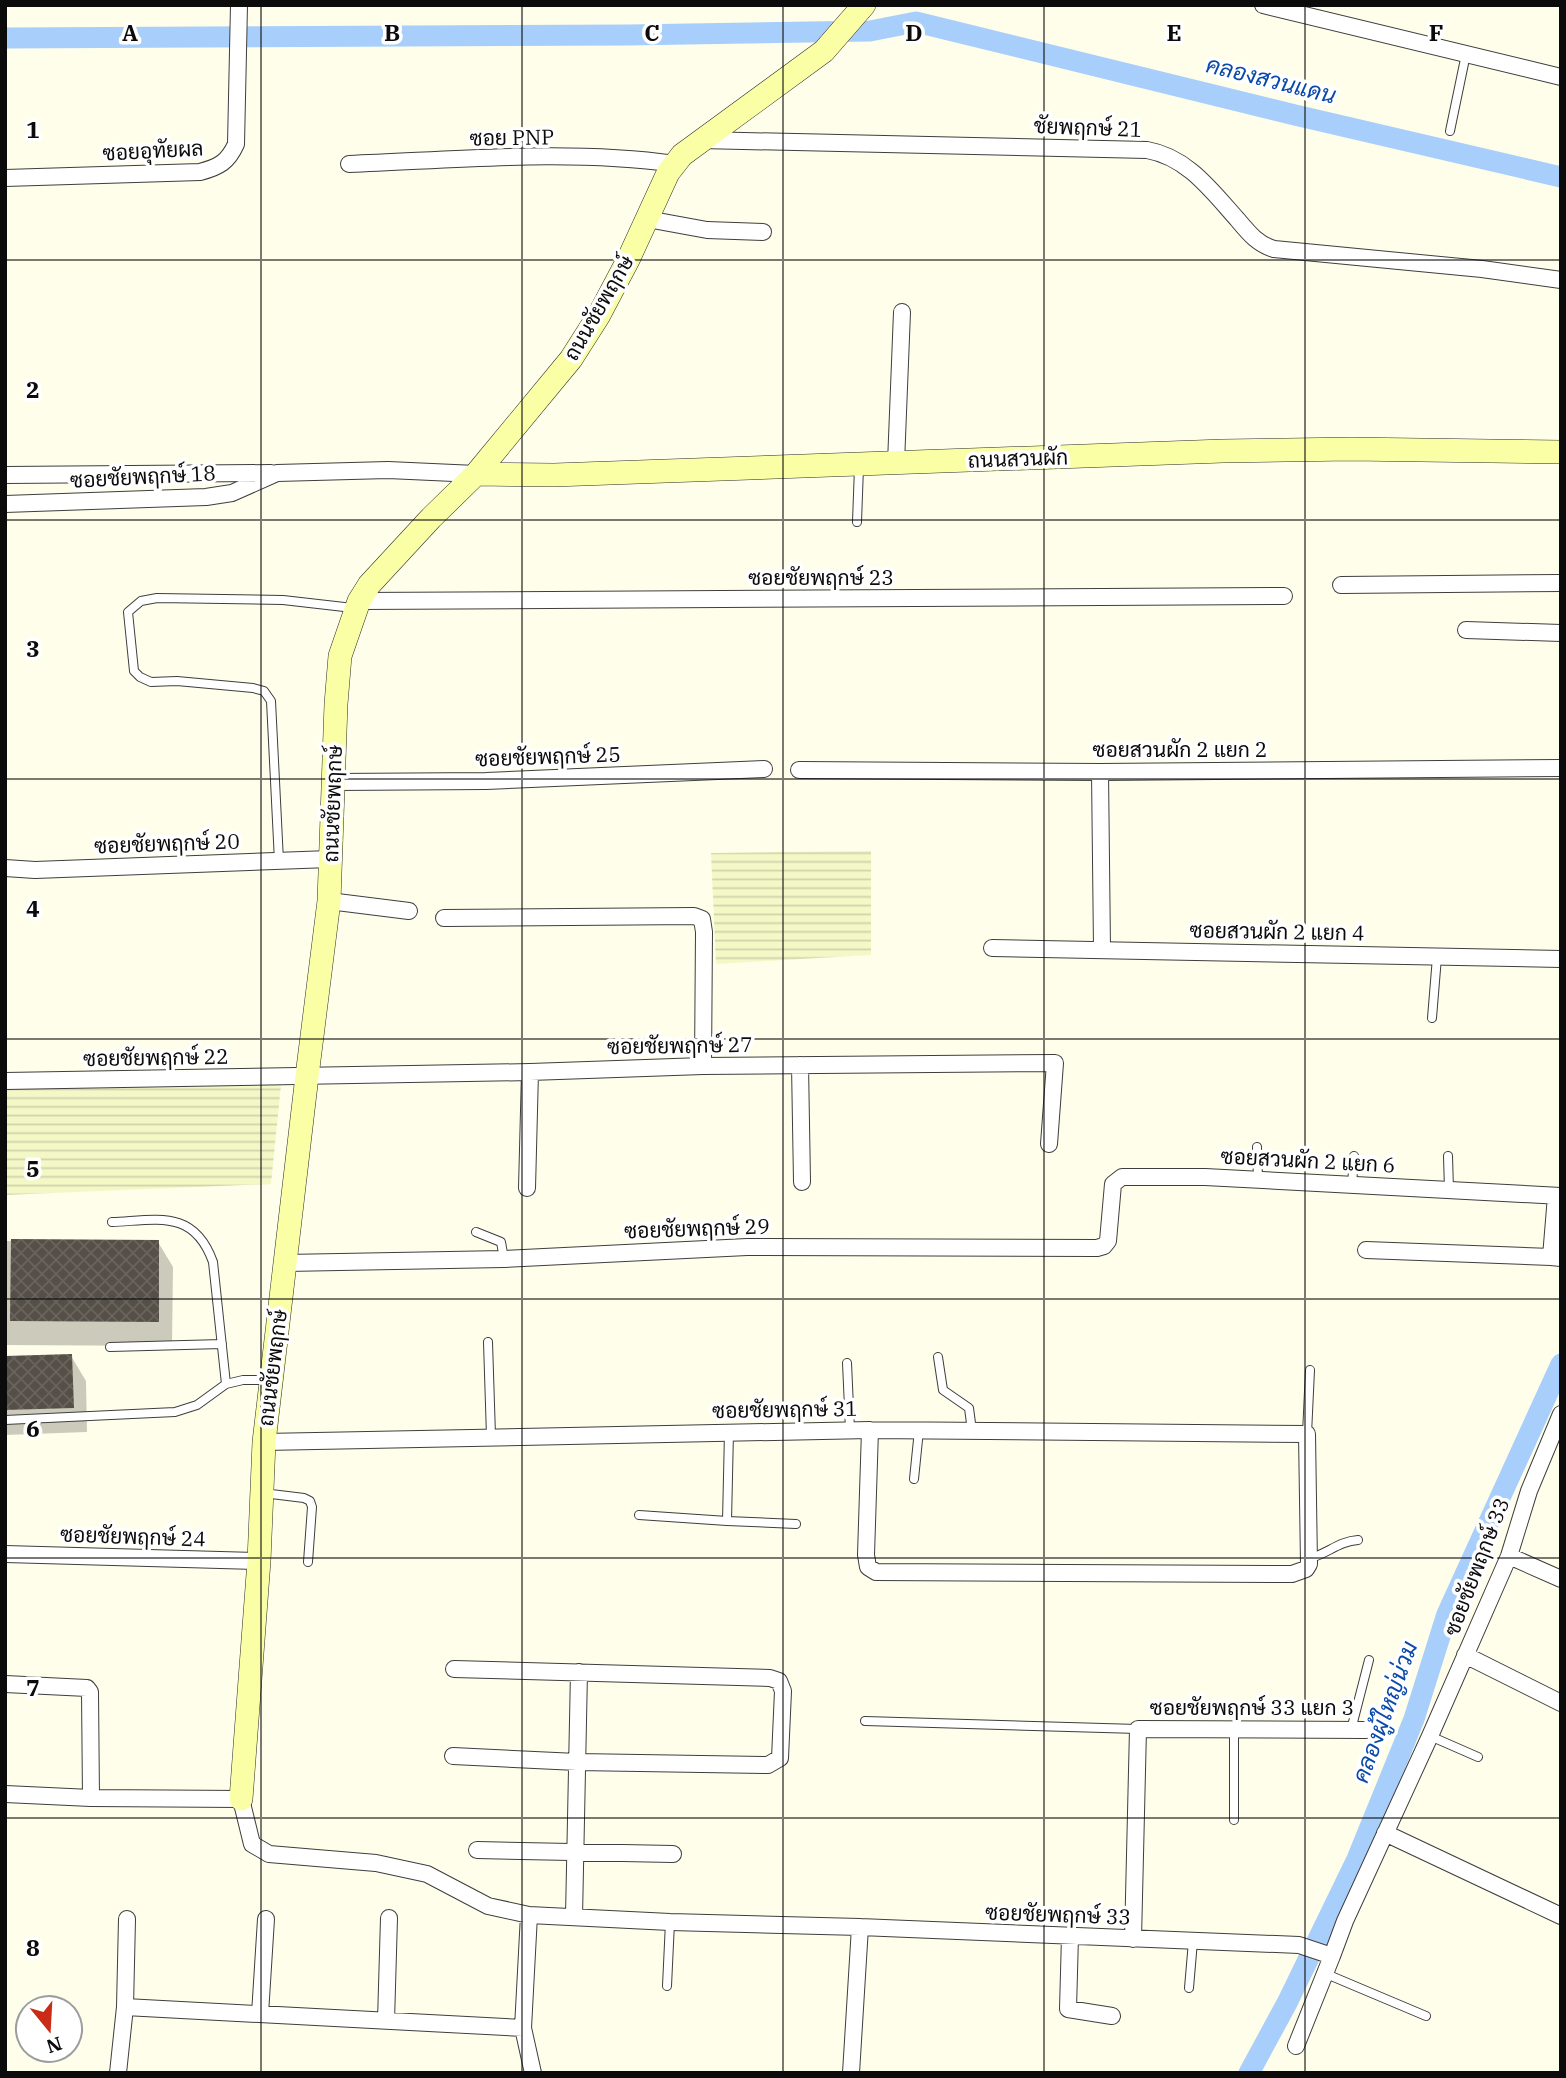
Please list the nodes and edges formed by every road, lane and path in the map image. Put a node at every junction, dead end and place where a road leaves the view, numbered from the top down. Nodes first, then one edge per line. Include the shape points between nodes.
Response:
1 (1263, 5) edge
2 (864, 6) edge
3 (239, 10) edge
4 (1466, 54) junction
5 (1561, 77) edge
6 (1450, 131) dead end
7 (701, 140) junction
8 (675, 163) junction
9 (349, 164) dead end
10 (5, 178) edge
11 (646, 219) junction
12 (763, 232) dead end
13 (1561, 279) edge
14 (902, 312) dead end
15 (1561, 452) edge
16 (896, 463) junction
17 (859, 464) junction
18 (277, 473) junction
19 (476, 474) junction
20 (5, 475) edge
21 (5, 504) edge
22 (857, 522) dead end
23 (1561, 583) edge
24 (1341, 584) dead end
25 (1284, 596) dead end
26 (358, 605) junction
27 (1466, 630) dead end
28 (1561, 634) edge
29 (1561, 768) edge
30 (764, 769) dead end
31 (799, 770) dead end
32 (1100, 772) junction
33 (335, 782) junction
34 (330, 859) junction
35 (279, 861) junction
36 (5, 868) edge
37 (329, 901) junction
38 (409, 911) dead end
39 (444, 918) dead end
40 (992, 948) dead end
41 (1102, 949) junction
42 (1437, 957) junction
43 (1561, 959) edge
44 (1432, 1018) dead end
45 (800, 1065) junction
46 (703, 1066) junction
47 (530, 1072) junction
48 (307, 1076) junction
49 (5, 1081) edge
50 (1049, 1144) dead end
51 (1257, 1146) dead end
52 (1354, 1156) dead end
53 (1448, 1156) dead end
54 (1258, 1180) junction
55 (802, 1182) dead end
56 (1352, 1185) junction
57 (527, 1188) dead end
58 (1450, 1190) junction
59 (1559, 1196) edge
60 (112, 1222) dead end
61 (477, 1232) dead end
62 (1108, 1241) joint
63 (1366, 1250) dead end
64 (1556, 1257) edge
65 (504, 1259) junction
66 (285, 1263) junction
67 (488, 1342) dead end
68 (222, 1343) junction
69 (110, 1347) dead end
70 (938, 1357) dead end
71 (847, 1363) dead end
72 (1310, 1370) dead end
73 (272, 1380) junction
74 (226, 1384) junction
75 (1561, 1415) edge
76 (5, 1420) edge
77 (850, 1430) junction
78 (870, 1430) junction
79 (919, 1430) junction
80 (972, 1430) junction
81 (729, 1432) junction
82 (1307, 1434) junction
83 (491, 1436) junction
84 (264, 1442) junction
85 (914, 1479) dead end
86 (263, 1493) junction
87 (639, 1515) dead end
88 (727, 1521) junction
89 (796, 1524) dead end
90 (1358, 1540) dead end
91 (5, 1554) edge
92 (1509, 1556) junction
93 (1311, 1558) junction
94 (259, 1562) junction
95 (308, 1562) dead end
96 (1561, 1579) edge
97 (1465, 1655) junction
98 (1368, 1660) dead end
99 (454, 1669) dead end
100 (579, 1672) junction
101 (5, 1684) edge
102 (1561, 1703) edge
103 (865, 1721) dead end
104 (1138, 1729) junction
105 (1234, 1729) junction
106 (1359, 1730) joint
107 (1430, 1736) junction
108 (453, 1756) dead end
109 (1478, 1757) dead end
110 (577, 1762) junction
111 (5, 1794) edge
112 (91, 1798) junction
113 (241, 1799) junction
114 (1234, 1820) dead end
115 (1385, 1833) junction
116 (477, 1850) dead end
117 (576, 1851) junction
118 (673, 1854) dead end
119 (529, 1915) junction
120 (1561, 1916) edge
121 (574, 1917) junction
122 (127, 1919) dead end
123 (266, 1919) dead end
124 (389, 1919) dead end
125 (670, 1922) junction
126 (860, 1927) junction
127 (1070, 1937) junction
128 (1133, 1939) junction
129 (1193, 1941) junction
130 (1324, 1953) junction
131 (1324, 1973) junction
132 (667, 1986) dead end
133 (1189, 1988) dead end
134 (125, 2007) junction
135 (260, 2014) junction
136 (1112, 2016) dead end
137 (1426, 2016) dead end
138 (386, 2021) junction
139 (523, 2028) junction
140 (1296, 2046) dead end
141 (118, 2073) edge
142 (533, 2073) edge
143 (851, 2073) edge

1 - 4 street
2 - 7 street, ถนนชัยพฤกษ์ via 824,51
3 - 10 street, ซอยอุทัยผล via 236,144 220,167 200,172
4 - 5 street
4 - 6 lane
7 - 8 street, ถนนชัยพฤกษ์
7 - 13 street, ชัยพฤกษ์ 21 via 1147,150 1171,156 1203,180 1264,246
8 - 9 street, ซอย PNP via 537,157
8 - 11 street, ถนนชัยพฤกษ์
11 - 12 street via 707,230
11 - 19 street, ถนนชัยพฤกษ์ via 617,282 571,359
14 - 16 street
15 - 16 street, ถนนสวนผัก via 1223,451
16 - 17 street, ถนนสวนผัก
17 - 19 street, ถนนสวนผัก
17 - 22 lane
18 - 19 street, ซอยชัยพฤกษ์ 18 via 388,470
18 - 20 street, ซอยชัยพฤกษ์ 18
18 - 21 street, ซอยชัยพฤกษ์ 18 via 232,493 206,498
19 - 26 street, ถนนชัยพฤกษ์ via 369,585
23 - 24 street
25 - 26 street, ซอยชัยพฤกษ์ 23
26 - 33 street, ถนนชัยพฤกษ์ via 340,656
26 - 35 lane via 157,598 141,601 128,612 134,671 140,677 151,682 253,688 264,691 271,701
27 - 28 street
29 - 32 street, ซอยสวนผัก 2 แยก 2
30 - 33 street, ซอยชัยพฤกษ์ 25 via 486,781
31 - 32 street, ซอยสวนผัก 2 แยก 2
32 - 41 street
33 - 34 street, ถนนชัยพฤกษ์
34 - 35 street, ซอยชัยพฤกษ์ 20
34 - 37 street, ถนนชัยพฤกษ์
35 - 36 street, ซอยชัยพฤกษ์ 20
37 - 38 street
37 - 48 street, ถนนชัยพฤกษ์
39 - 46 street via 702,919
40 - 41 street, ซอยสวนผัก 2 แยก 4
41 - 42 street, ซอยสวนผัก 2 แยก 4
42 - 43 street, ซอยสวนผัก 2 แยก 4
42 - 44 lane
45 - 46 street, ซอยชัยพฤกษ์ 27
45 - 50 street, ซอยชัยพฤกษ์ 27 via 1055,1063
45 - 55 street
46 - 47 street, ซอยชัยพฤกษ์ 27
47 - 48 street, ซอยชัยพฤกษ์ 27
47 - 57 street
48 - 49 street, ซอยชัยพฤกษ์ 22
48 - 66 street, ถนนชัยพฤกษ์
51 - 54 lane
52 - 56 lane
53 - 58 lane
54 - 56 street, ซอยสวนผัก 2 แยก 6
54 - 62 street, ซอยสวนผัก 2 แยก 6 via 1122,1177 1113,1184
56 - 58 street, ซอยสวนผัก 2 แยก 6
58 - 59 street, ซอยสวนผัก 2 แยก 6
59 - 64 street
60 - 68 lane via 178,1221 191,1228 213,1262
61 - 65 lane via 501,1242
62 - 65 street, ซอยชัยพฤกษ์ 29 via 1097,1248 735,1247
63 - 64 street
65 - 66 street, ซอยชัยพฤกษ์ 29
66 - 73 street, ถนนชัยพฤกษ์
67 - 83 lane
68 - 69 lane
68 - 74 lane
70 - 80 lane via 943,1390 970,1408
71 - 77 lane
72 - 82 lane
73 - 74 lane
73 - 84 street, ถนนชัยพฤกษ์
74 - 76 lane via 197,1405 175,1412
75 - 92 street, ซอยชัยพฤกษ์ 33 via 1529,1491
77 - 78 street, ซอยชัยพฤกษ์ 31
77 - 81 street, ซอยชัยพฤกษ์ 31
78 - 79 street, ซอยชัยพฤกษ์ 31
78 - 93 street via 866,1555 868,1567 876,1572 1292,1574 1306,1569
79 - 80 street, ซอยชัยพฤกษ์ 31
79 - 85 lane
80 - 82 street, ซอยชัยพฤกษ์ 31
81 - 83 street, ซอยชัยพฤกษ์ 31
81 - 88 lane
82 - 93 street
83 - 84 street, ซอยชัยพฤกษ์ 31
84 - 86 street, ถนนชัยพฤกษ์
86 - 94 street, ถนนชัยพฤกษ์
86 - 95 lane via 310,1501
87 - 88 lane
88 - 89 lane
90 - 93 lane via 1345,1541
91 - 94 street, ซอยชัยพฤกษ์ 24
92 - 96 street
92 - 97 street, ซอยชัยพฤกษ์ 33
94 - 113 street, ถนนชัยพฤกษ์
97 - 102 street
97 - 107 street, ซอยชัยพฤกษ์ 33
98 - 106 lane
99 - 100 street
100 - 110 street
100 - 110 street via 770,1678 779,1681 783,1691 780,1758 768,1765
101 - 112 street via 87,1688
103 - 104 lane
104 - 105 street, ซอยชัยพฤกษ์ 33 แยก 3
104 - 128 street, ซอยชัยพฤกษ์ 33 แยก 3
105 - 106 street, ซอยชัยพฤกษ์ 33 แยก 3
105 - 114 lane
107 - 109 lane
107 - 115 street, ซอยชัยพฤกษ์ 33
108 - 110 street
110 - 117 street
111 - 112 street
112 - 113 street
113 - 119 street, ซอยชัยพฤกษ์ 33 via 252,1844 269,1853 376,1863 427,1874 488,1906
115 - 120 street
115 - 130 street, ซอยชัยพฤกษ์ 33 via 1345,1921
116 - 117 street
117 - 118 street
117 - 121 street
119 - 121 street, ซอยชัยพฤกษ์ 33
119 - 139 street
121 - 125 street, ซอยชัยพฤกษ์ 33
122 - 134 street
123 - 135 street
124 - 138 street
125 - 126 street, ซอยชัยพฤกษ์ 33
125 - 132 lane
126 - 127 street, ซอยชัยพฤกษ์ 33
126 - 143 street
127 - 128 street, ซอยชัยพฤกษ์ 33
127 - 136 street via 1068,2009
128 - 129 street, ซอยชัยพฤกษ์ 33
129 - 130 street, ซอยชัยพฤกษ์ 33 via 1299,1945
129 - 133 lane
130 - 131 street
131 - 137 lane
131 - 140 street
134 - 135 street
134 - 141 street
135 - 138 street
138 - 139 street
139 - 142 street

